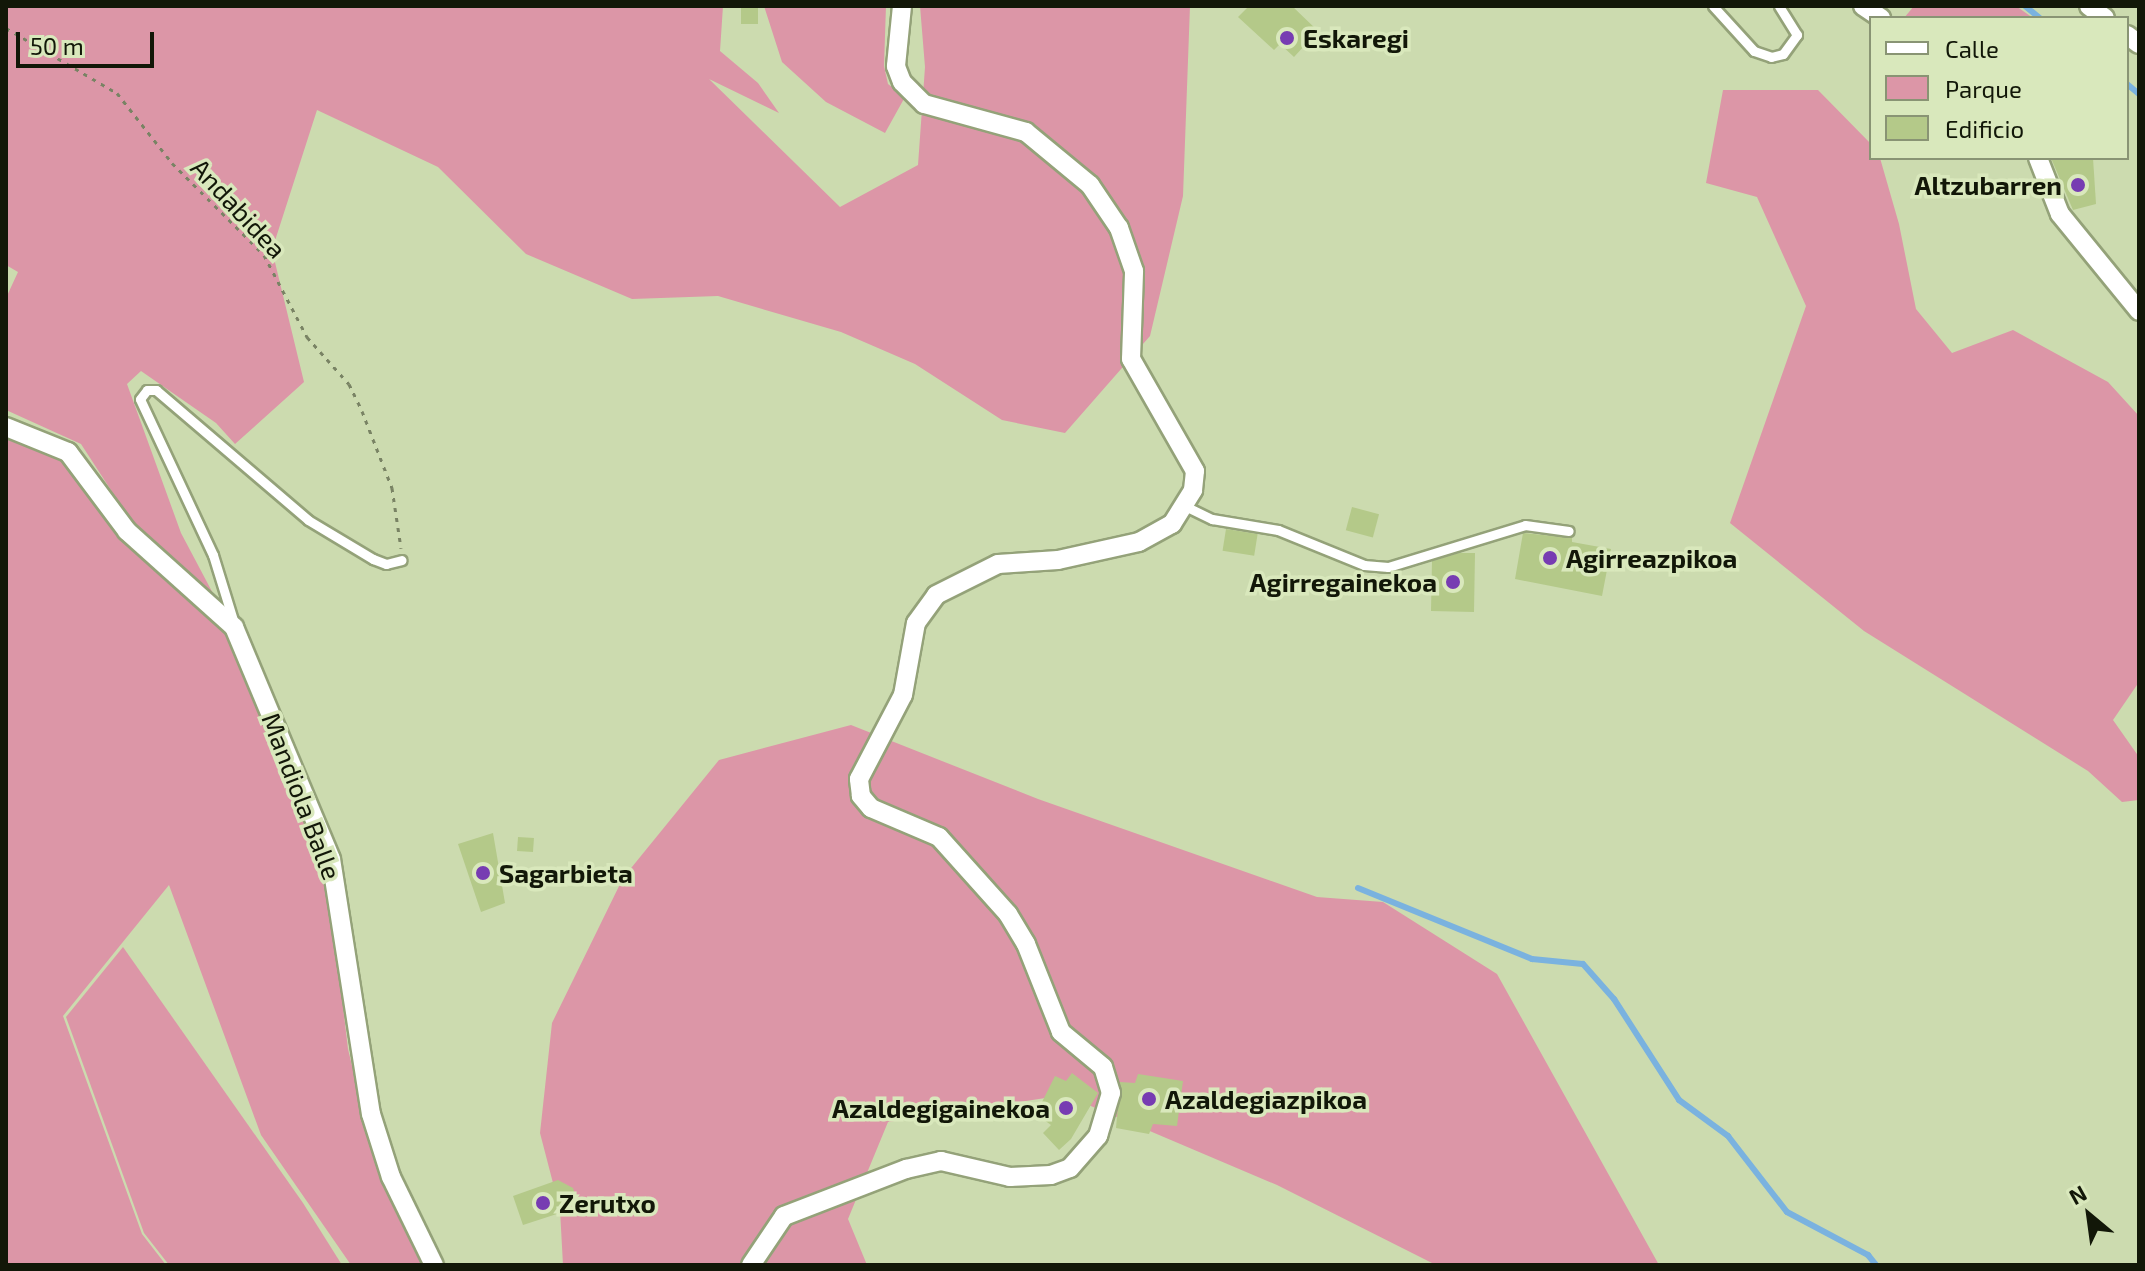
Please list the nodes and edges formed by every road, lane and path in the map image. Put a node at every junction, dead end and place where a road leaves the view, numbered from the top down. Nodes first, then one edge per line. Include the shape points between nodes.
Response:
1 (902, 6) edge
2 (1713, 6) edge
3 (1779, 6) edge
4 (6, 28) edge
5 (2039, 160) edge
6 (2139, 311) edge
7 (6, 427) edge
8 (1187, 507) junction
9 (1569, 531) dead end
10 (402, 560) joint
11 (234, 627) junction
12 (434, 1265) edge
13 (751, 1265) edge

1 - 8 street via 896,66 902,82 924,104 1026,132 1090,185 1119,228 1134,271 1131,359 1195,471
2 - 3 lane via 1754,51 1771,57 1783,54 1797,35
4 - 10 path, Andabidea via 117,93 172,163 264,255 307,337 349,384 362,411 392,488
5 - 6 street via 2060,214
7 - 11 street, Mandiola Balle via 68,452 127,531
8 - 9 lane via 1212,519 1278,530 1364,565 1388,567 1525,525
8 - 13 street via 1172,524 1139,542 1058,560 998,564 936,595 916,623 903,695 859,779 861,796 871,808 939,837 1008,914 1026,944 1061,1032 1103,1067 1111,1093 1098,1136 1070,1168 1051,1175 1010,1177 941,1161 906,1169 784,1216
10 - 11 lane via 386,564 373,559 308,520 156,390 147,390 140,399 213,555
11 - 12 street, Mandiola Balle via 331,859 371,1114 391,1177

